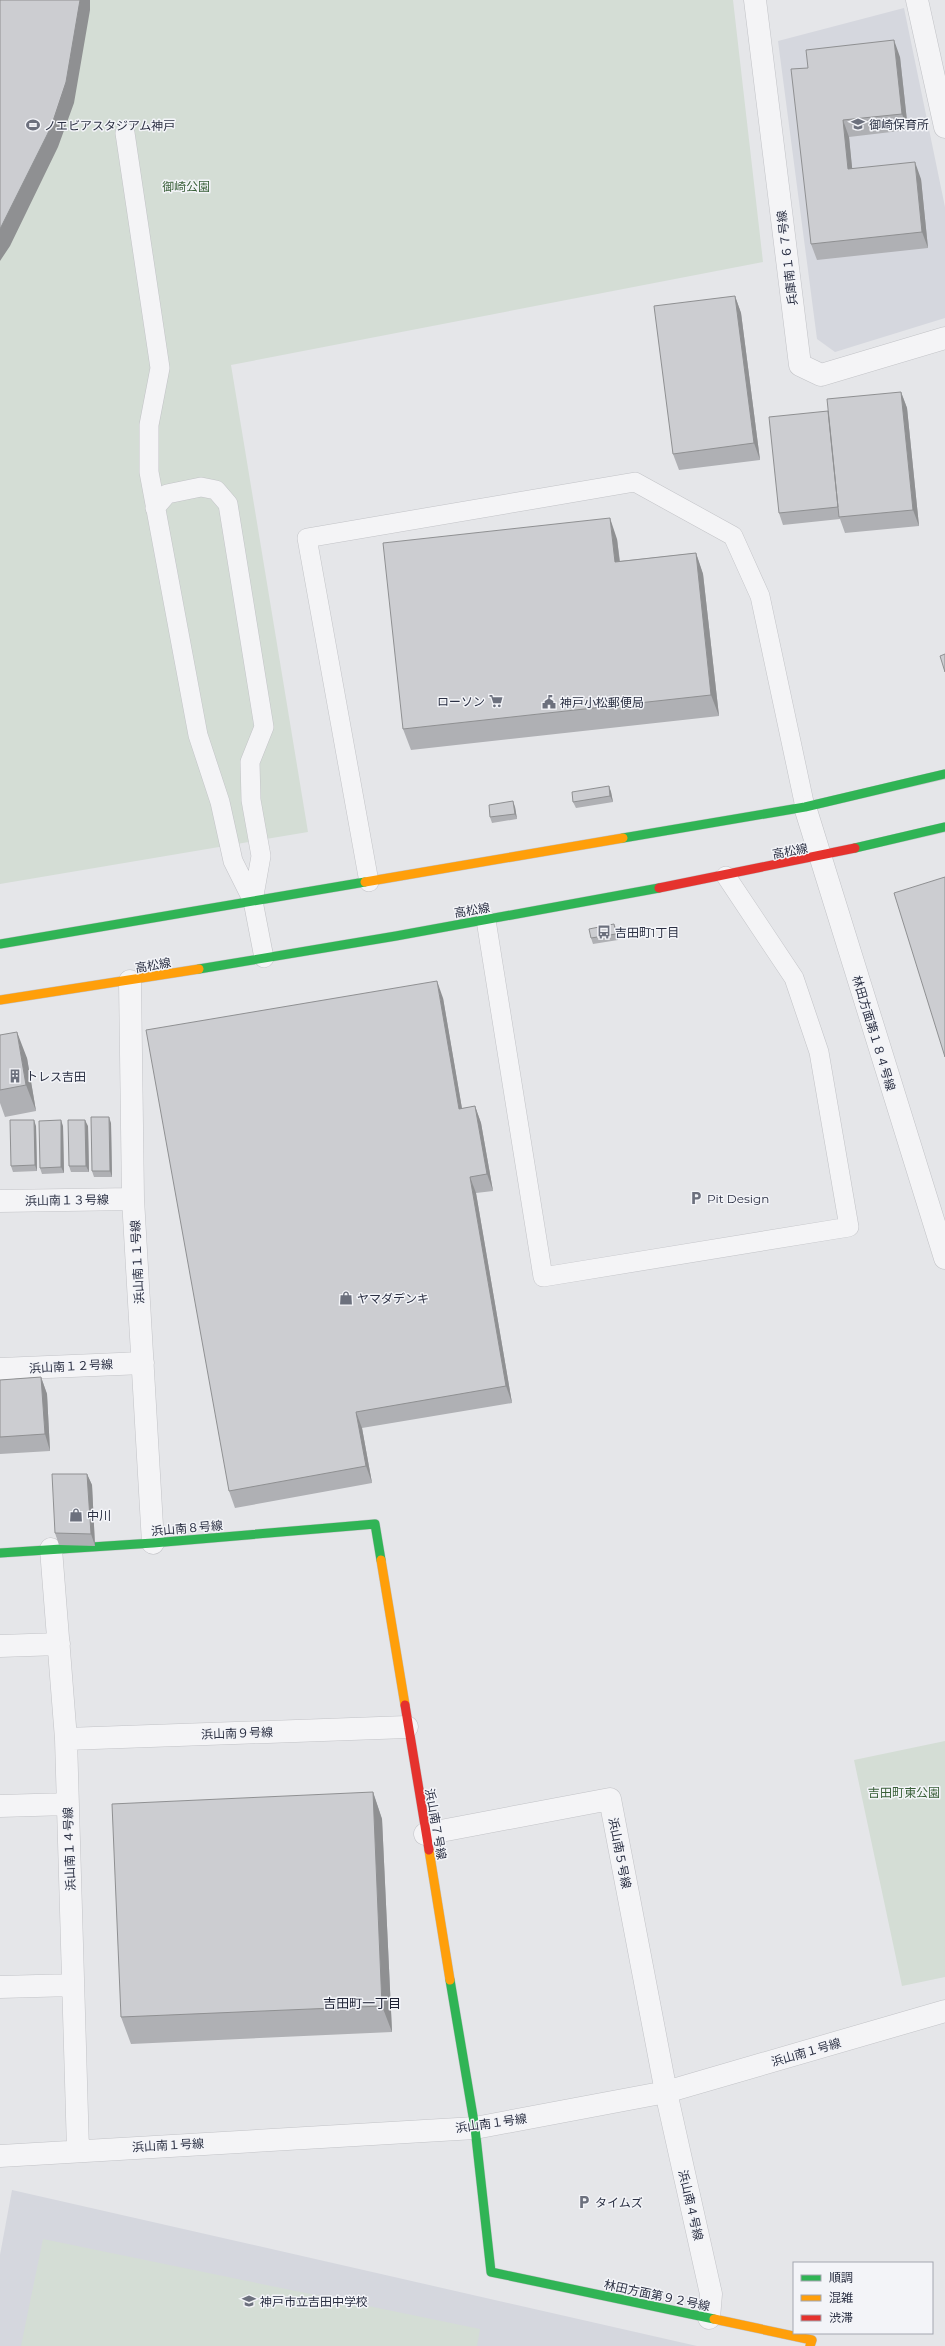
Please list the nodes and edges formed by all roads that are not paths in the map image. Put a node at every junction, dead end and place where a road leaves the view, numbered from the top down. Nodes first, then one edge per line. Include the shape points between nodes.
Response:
1 (755, 0) edge
2 (917, 0) edge
3 (945, 127) edge
4 (125, 132) dead end
5 (945, 338) edge
6 (155, 508) junction
7 (945, 774) edge
8 (805, 807) junction
9 (945, 827) edge
10 (820, 858) junction
11 (726, 876) junction
12 (369, 882) junction
13 (253, 901) junction
14 (486, 920) junction
15 (0, 944) edge
16 (264, 958) junction
17 (130, 981) junction
18 (0, 1000) edge
19 (133, 1199) junction
20 (0, 1201) edge
21 (945, 1258) edge
22 (143, 1363) junction
23 (0, 1369) edge
24 (375, 1524) joint
25 (153, 1543) junction
26 (52, 1550) junction
27 (0, 1552) edge
28 (58, 1644) junction
29 (0, 1646) edge
30 (407, 1726) junction
31 (66, 1739) junction
32 (68, 1804) junction
33 (0, 1806) edge
34 (425, 1834) junction
35 (73, 1985) junction
36 (0, 1987) edge
37 (945, 2011) edge
38 (666, 2092) junction
39 (475, 2128) junction
40 (78, 2150) junction
41 (0, 2156) edge
42 (491, 2272) joint
43 (709, 2318) junction
44 (810, 2346) edge

1 - 5 street, 兵庫南１６７号線 via 800,365 821,375
2 - 3 street
4 - 6 lane via 160,368 149,425 149,472
6 - 13 lane via 198,735 220,802 233,861
6 - 13 lane via 167,494 201,487 216,490 228,504 264,727 250,762 251,800 261,856
7 - 8 main road
8 - 10 street, 林田方面第１８４号線
8 - 12 main road
8 - 12 lane via 760,596 733,536 635,482 306,538
9 - 10 main road, 高松線
10 - 11 main road, 高松線
10 - 21 street, 林田方面第１８４号線
11 - 14 main road, 高松線
11 - 14 lane via 794,978 819,1052 849,1227 543,1277
12 - 13 main road
13 - 15 main road
13 - 16 lane
14 - 16 main road, 高松線
16 - 17 main road, 高松線
17 - 18 main road, 高松線
17 - 19 street, 浜山南１１号線
19 - 20 street, 浜山南１３号線
19 - 22 street, 浜山南１１号線
22 - 23 street, 浜山南１２号線
22 - 25 street, 浜山南１１号線
24 - 25 main road, 浜山南８号線
24 - 30 main road, 浜山南７号線
25 - 26 main road, 浜山南８号線
26 - 27 main road, 浜山南８号線
26 - 28 street, 浜山南１４号線
28 - 29 street
28 - 31 street, 浜山南１４号線
30 - 31 street, 浜山南９号線
30 - 34 main road, 浜山南７号線
31 - 32 street, 浜山南１４号線
32 - 33 street
32 - 35 street, 浜山南１４号線
34 - 38 street, 浜山南５号線 via 610,1799
34 - 39 main road, 浜山南７号線
35 - 36 street
35 - 40 street, 浜山南１４号線
37 - 38 street, 浜山南１号線
38 - 39 street, 浜山南１号線
38 - 43 street, 浜山南４号線 via 711,2294
39 - 40 street, 浜山南１号線
39 - 42 main road, 浜山南７号線
40 - 41 street, 浜山南１号線
42 - 43 main road, 林田方面第９２号線
43 - 44 main road, 林田方面第９２号線 via 812,2340

